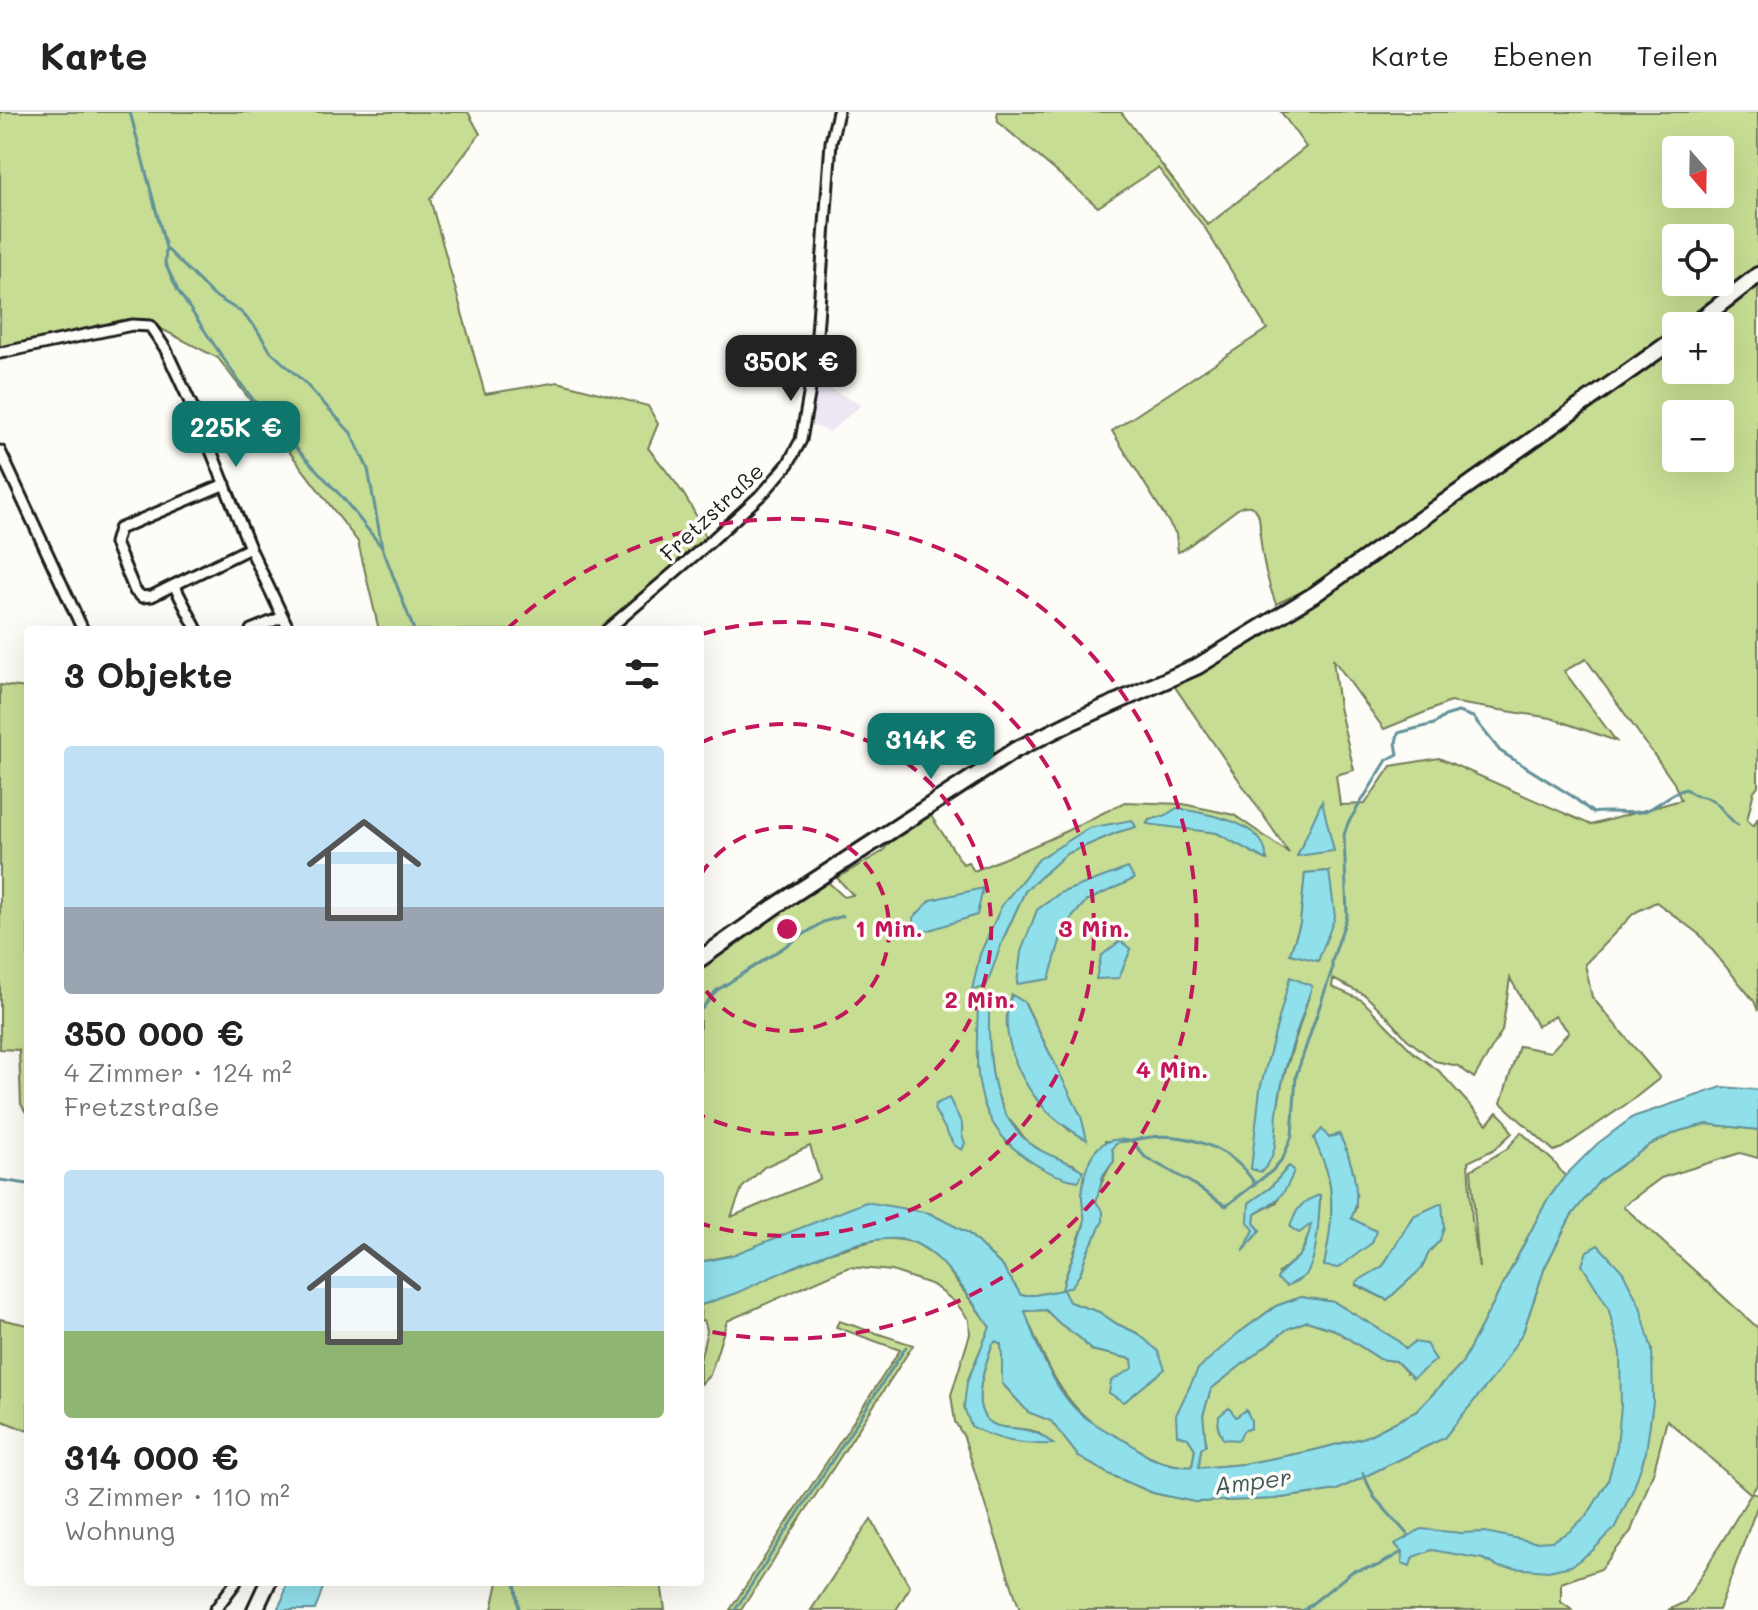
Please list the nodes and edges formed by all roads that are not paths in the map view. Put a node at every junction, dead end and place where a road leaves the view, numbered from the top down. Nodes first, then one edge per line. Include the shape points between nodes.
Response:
1 (838, 112) edge
2 (1758, 275) edge
3 (1710, 312) edge
4 (1662, 348) edge
5 (0, 353) edge
6 (0, 451) edge
7 (225, 484) junction
8 (250, 548) junction
9 (174, 585) junction
10 (283, 617) junction
11 (81, 626) edge
12 (195, 626) edge
13 (261, 626) edge
14 (287, 626) edge
15 (612, 626) edge
16 (704, 956) edge
17 (233, 1586) edge
18 (266, 1586) edge
19 (215, 1610) edge
20 (255, 1610) edge

1 - 15 street, Fretzstraße via 831,142 815,361 801,440 765,491
2 - 3 main road
4 - 16 main road via 1315,594 1198,666 1015,750
5 - 7 street via 132,325 150,326 165,348
6 - 11 street
7 - 8 street
7 - 9 street via 119,529 115,543 135,591 152,596
8 - 9 street
8 - 10 street
9 - 12 street
10 - 13 street
10 - 14 street
17 - 19 street
18 - 20 main road

